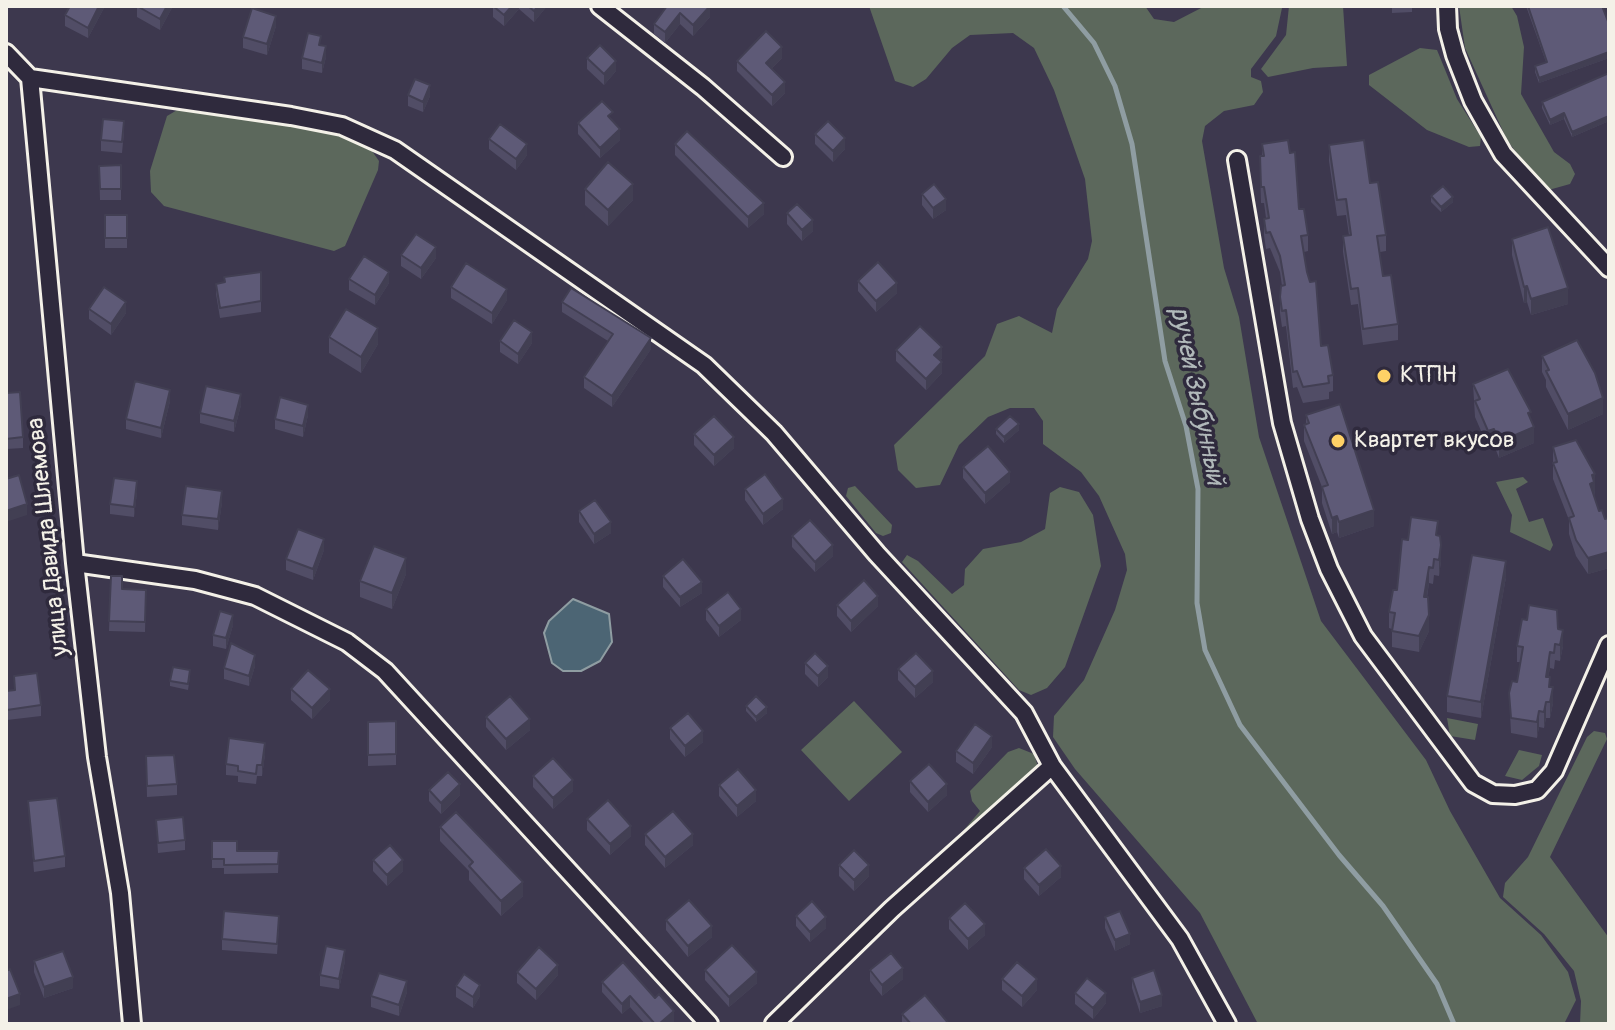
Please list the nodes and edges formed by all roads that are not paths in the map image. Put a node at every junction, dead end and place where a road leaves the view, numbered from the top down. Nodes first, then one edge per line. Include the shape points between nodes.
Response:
1 (600, 6) edge
2 (1447, 6) edge
3 (6, 53) edge
4 (30, 78) junction
5 (783, 157) dead end
6 (1237, 160) dead end
7 (1609, 268) edge
8 (75, 563) junction
9 (1609, 645) edge
10 (1052, 766) junction
11 (132, 1024) edge
12 (709, 1024) edge
13 (774, 1024) edge
14 (1227, 1024) edge

1 - 5 street
2 - 7 street via 1455,55 1503,154
3 - 4 street
4 - 8 street, улица Давида Шлемова
4 - 10 street via 342,126 395,150 730,388 1024,713
6 - 9 street via 1282,423 1310,519 1363,636 1473,783 1493,794 1537,790 1554,771
8 - 11 street, улица Давида Шлемова via 97,757 120,893
8 - 12 street via 195,580 255,596 347,642 385,671
10 - 13 street via 892,909
10 - 14 street via 1180,939

